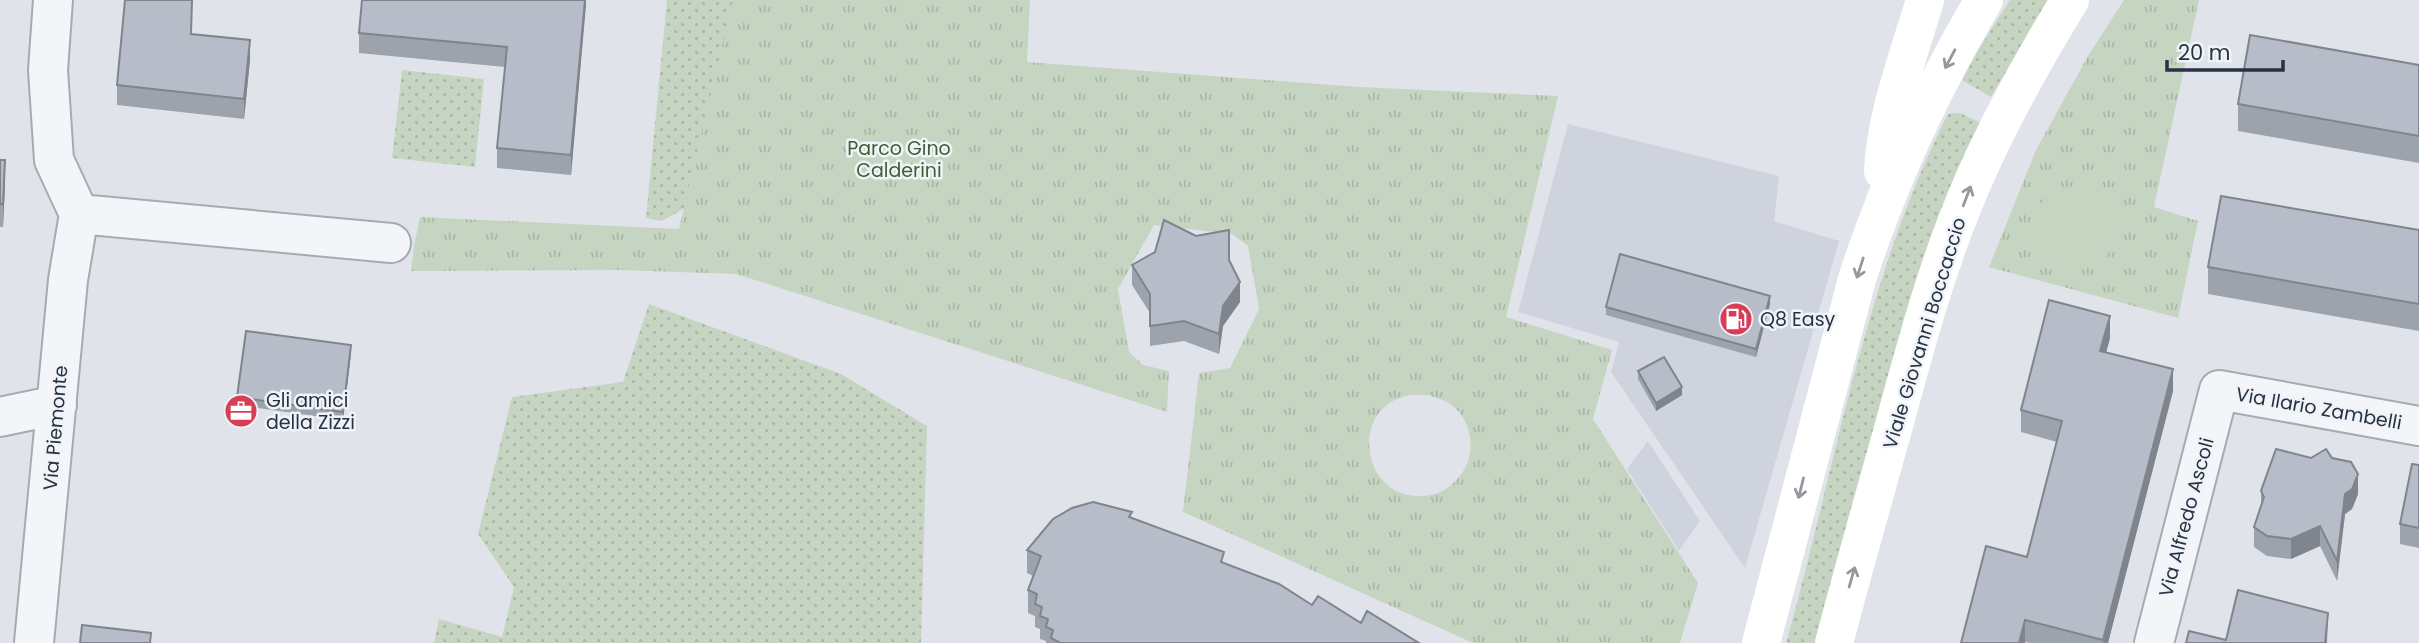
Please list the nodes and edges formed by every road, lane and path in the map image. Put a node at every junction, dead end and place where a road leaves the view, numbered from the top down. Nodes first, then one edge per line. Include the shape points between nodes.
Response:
1 (53, 0) edge
2 (1925, 0) edge
3 (1984, 0) edge
4 (2070, 0) edge
5 (1882, 205) junction
6 (79, 214) junction
7 (391, 243) dead end
8 (2219, 390) joint
9 (57, 405) junction
10 (0, 417) edge
11 (2419, 426) edge
12 (34, 643) edge
13 (1761, 643) edge
14 (1834, 643) edge
15 (2154, 643) edge

1 - 6 street via 47,70 54,160
2 - 5 main road via 1887,134
3 -> 5 main road via 1935,88
14 -> 4 main road, Viale Giovanni Boccaccio via 1943,259 2002,120
5 -> 13 main road via 1857,278
6 - 7 street
6 - 9 street, Via Piemonte
8 - 11 street, Via Ilario Zambelli
8 - 15 street, Via Alfredo Ascoli
9 - 10 street
9 - 12 street, Via Piemonte

